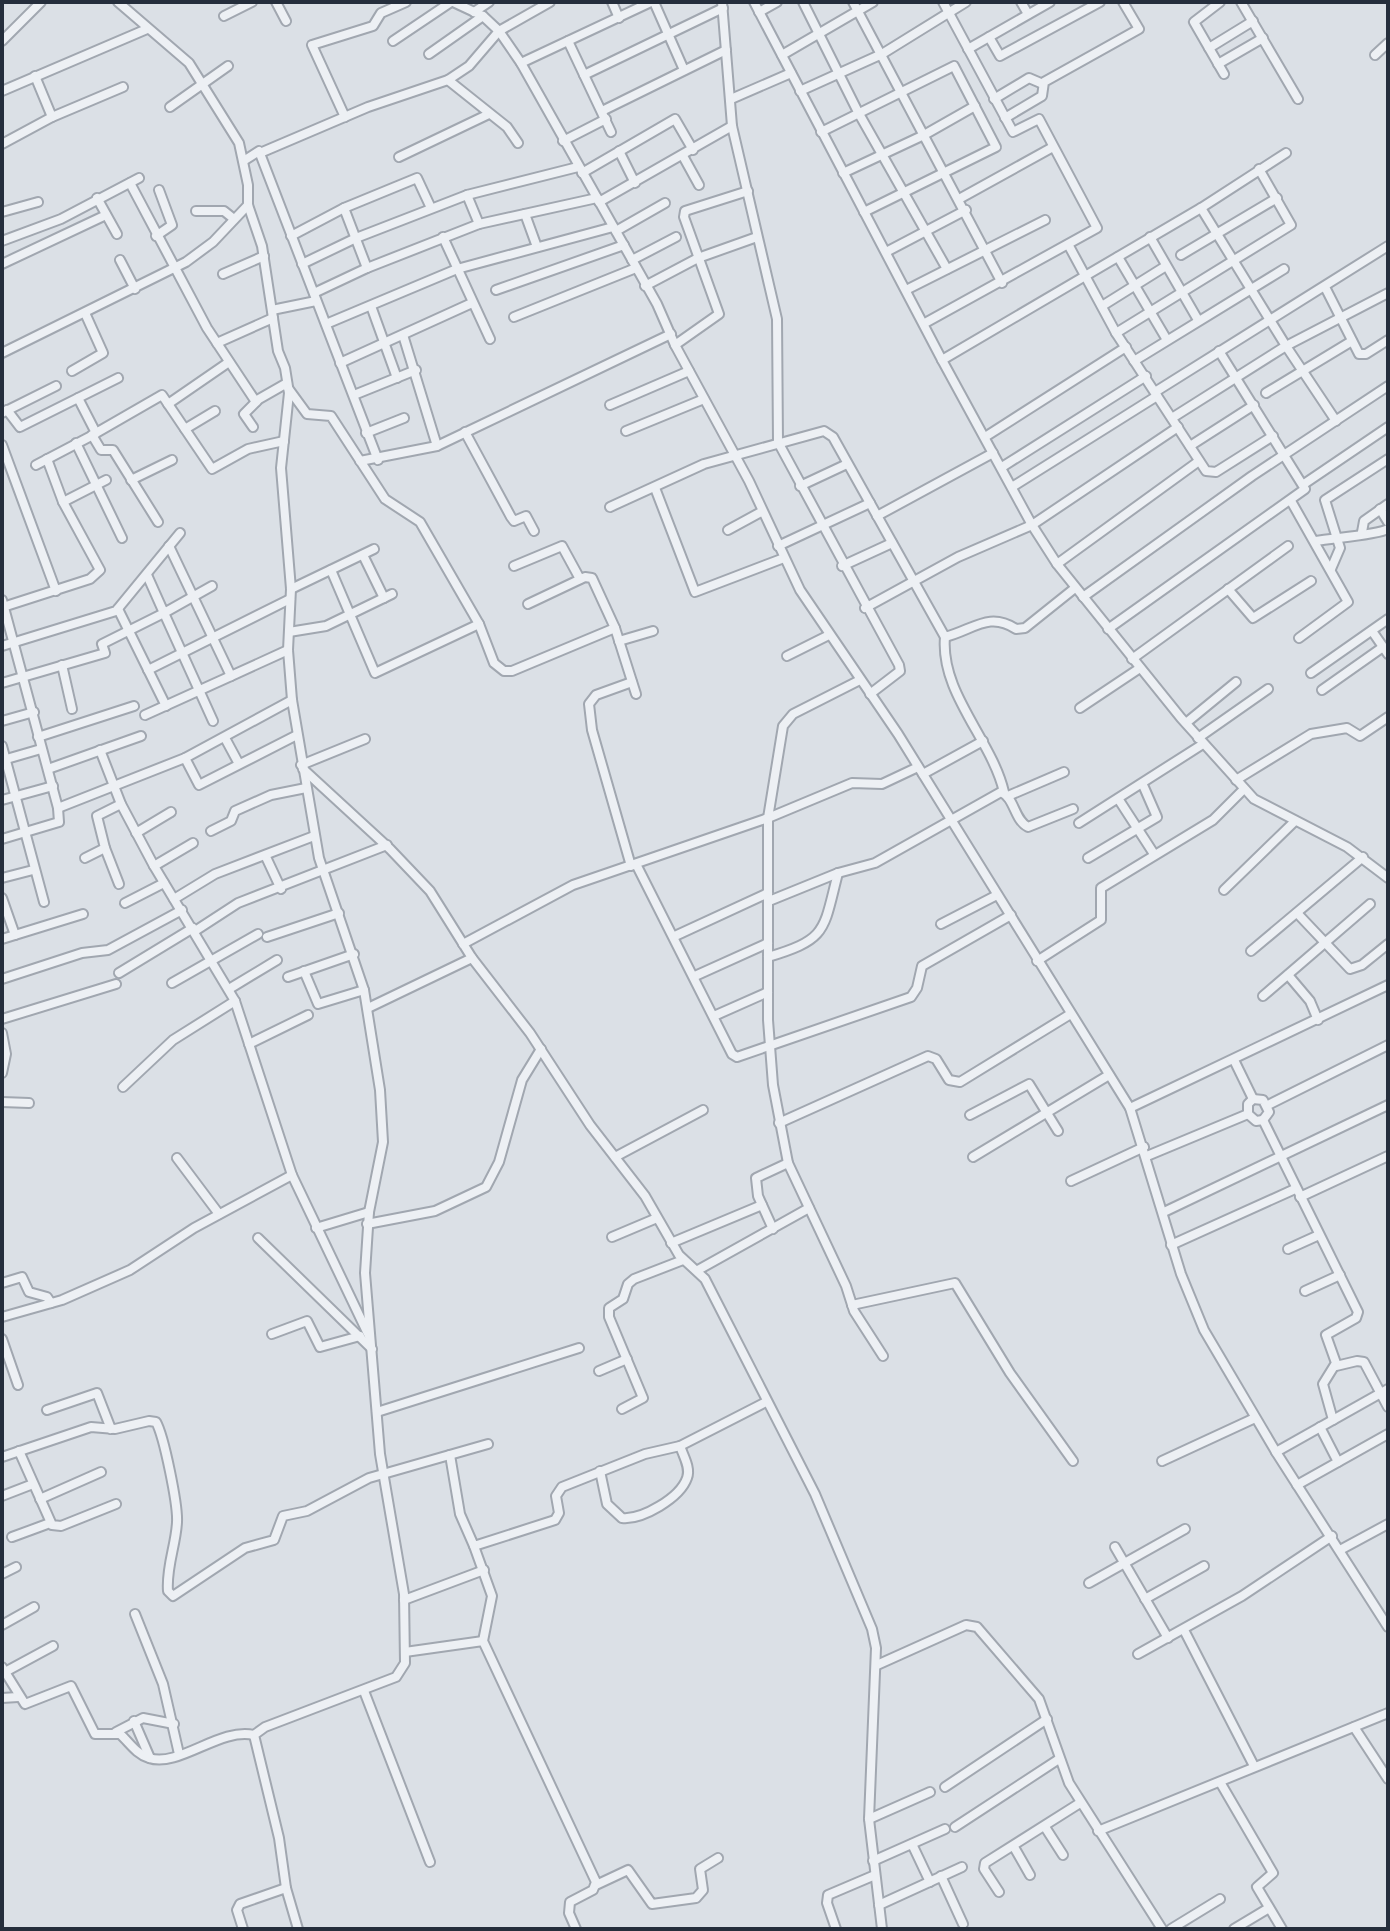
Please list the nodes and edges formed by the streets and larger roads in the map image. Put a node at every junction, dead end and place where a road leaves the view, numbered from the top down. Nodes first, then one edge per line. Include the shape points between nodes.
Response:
1 (41, 2) edge
2 (118, 2) edge
3 (252, 2) edge
4 (276, 2) edge
5 (406, 2) edge
6 (452, 2) edge
7 (489, 2) edge
8 (550, 2) edge
9 (612, 2) edge
10 (653, 2) edge
11 (754, 2) edge
12 (777, 2) edge
13 (803, 2) edge
14 (873, 2) edge
15 (943, 2) edge
16 (966, 2) edge
17 (1021, 2) edge
18 (1050, 2) edge
19 (1100, 2) edge
20 (1123, 2) edge
21 (1220, 2) edge
22 (1241, 2) edge
23 (722, 5) edge
24 (856, 6) edge
25 (948, 11) junction
26 (759, 12) junction
27 (478, 14) junction
28 (1028, 14) junction
29 (224, 16) dead end
30 (619, 18) junction
31 (286, 21) dead end
32 (1253, 21) junction
33 (147, 29) junction
34 (499, 31) junction
35 (820, 33) junction
36 (669, 36) junction
37 (989, 37) junction
38 (1263, 38) junction
39 (2, 41) edge
40 (393, 41) dead end
41 (568, 41) junction
42 (1388, 43) edge
43 (1209, 48) junction
44 (968, 49) junction
45 (726, 50) junction
46 (429, 54) dead end
47 (882, 54) junction
48 (782, 55) junction
49 (1375, 55) dead end
50 (521, 63) junction
51 (1218, 64) junction
52 (228, 66) dead end
53 (684, 70) junction
54 (791, 73) junction
55 (839, 73) junction
56 (1224, 74) dead end
57 (584, 75) junction
58 (35, 76) junction
59 (448, 80) junction
60 (1043, 84) junction
61 (204, 86) junction
62 (123, 87) dead end
63 (2, 91) edge
64 (800, 91) junction
65 (904, 93) junction
66 (731, 99) junction
67 (994, 99) junction
68 (1298, 99) dead end
69 (975, 106) junction
70 (170, 107) dead end
71 (858, 112) junction
72 (489, 114) junction
73 (604, 115) junction
74 (52, 117) junction
75 (345, 117) junction
76 (1005, 118) junction
77 (732, 126) junction
78 (611, 132) dead end
79 (821, 132) junction
80 (924, 135) junction
81 (563, 141) junction
82 (518, 143) dead end
83 (2, 144) edge
84 (1053, 147) junction
85 (693, 150) junction
86 (619, 151) junction
87 (260, 153) junction
88 (1286, 153) dead end
89 (882, 155) junction
90 (683, 156) junction
91 (399, 157) dead end
92 (245, 160) junction
93 (1259, 169) junction
94 (580, 170) junction
95 (843, 173) junction
96 (945, 173) junction
97 (635, 183) junction
98 (699, 185) dead end
99 (159, 190) dead end
100 (748, 191) junction
101 (903, 192) junction
102 (467, 195) junction
103 (97, 198) junction
104 (1277, 198) junction
105 (959, 199) junction
106 (598, 200) junction
107 (38, 202) dead end
108 (665, 203) dead end
109 (248, 205) junction
110 (344, 208) junction
111 (431, 208) junction
112 (1201, 208) junction
113 (966, 210) junction
114 (196, 211) dead end
115 (2, 212) edge
116 (864, 212) junction
117 (525, 214) junction
118 (106, 215) junction
119 (234, 219) junction
120 (1045, 220) dead end
121 (479, 224) junction
122 (614, 229) junction
123 (925, 232) junction
124 (117, 234) dead end
125 (1217, 234) junction
126 (156, 236) junction
127 (291, 236) junction
128 (443, 237) junction
129 (676, 237) dead end
130 (757, 237) junction
131 (1150, 237) junction
132 (356, 238) junction
133 (2, 241) edge
134 (624, 245) junction
135 (1069, 246) junction
136 (1388, 246) edge
137 (537, 247) junction
138 (985, 248) junction
139 (886, 252) junction
140 (1181, 255) dead end
141 (264, 256) junction
142 (1118, 257) junction
143 (698, 258) junction
144 (120, 260) dead end
145 (1235, 261) junction
146 (2, 264) edge
147 (302, 264) junction
148 (634, 264) junction
149 (1166, 266) junction
150 (367, 268) junction
151 (173, 269) junction
152 (457, 269) junction
153 (947, 269) junction
154 (1284, 269) dead end
155 (223, 274) dead end
156 (1086, 277) junction
157 (1002, 283) junction
158 (1134, 285) junction
159 (645, 286) junction
160 (1325, 287) junction
161 (135, 289) junction
162 (1251, 289) junction
163 (496, 290) dead end
164 (906, 290) junction
165 (1183, 293) junction
166 (1388, 293) edge
167 (315, 297) junction
168 (472, 303) junction
169 (371, 306) junction
170 (1102, 306) junction
171 (1151, 312) junction
172 (85, 313) junction
173 (273, 314) junction
174 (514, 317) dead end
175 (1269, 318) junction
176 (1341, 318) junction
177 (1198, 320) junction
178 (925, 323) junction
179 (326, 324) junction
180 (1116, 333) junction
181 (671, 334) junction
182 (403, 335) junction
183 (490, 339) dead end
184 (1167, 340) junction
185 (1388, 340) edge
186 (1352, 341) junction
187 (217, 343) junction
188 (384, 343) junction
189 (675, 345) junction
190 (1286, 346) junction
191 (1126, 347) junction
192 (1219, 351) junction
193 (2, 353) edge
194 (942, 360) junction
195 (1134, 361) junction
196 (229, 362) junction
197 (340, 363) junction
198 (416, 370) junction
199 (72, 371) dead end
200 (689, 371) junction
201 (1302, 371) junction
202 (1146, 376) junction
203 (1236, 377) junction
204 (118, 378) dead end
205 (397, 378) junction
206 (288, 385) junction
207 (56, 386) dead end
208 (1388, 386) edge
209 (1266, 393) dead end
210 (1156, 394) junction
211 (354, 395) junction
212 (78, 398) junction
213 (704, 399) junction
214 (256, 402) junction
215 (168, 404) junction
216 (610, 405) dead end
217 (1254, 405) junction
218 (215, 411) dead end
219 (5, 412) edge
220 (404, 418) dead end
221 (1172, 418) junction
222 (1336, 421) junction
223 (253, 427) dead end
224 (1178, 427) junction
225 (1388, 427) edge
226 (185, 429) junction
227 (626, 431) dead end
228 (465, 432) junction
229 (366, 433) junction
230 (94, 434) junction
231 (1273, 436) junction
232 (985, 437) junction
233 (284, 441) junction
234 (778, 442) junction
235 (76, 443) junction
236 (2, 445) edge
237 (437, 446) junction
238 (1190, 446) junction
239 (993, 453) junction
240 (734, 454) junction
241 (1285, 454) junction
242 (47, 459) junction
243 (172, 460) dead end
244 (378, 460) junction
245 (360, 461) junction
246 (1199, 461) junction
247 (1387, 462) edge
248 (847, 464) junction
249 (36, 465) dead end
250 (1002, 467) junction
251 (106, 480) dead end
252 (131, 480) junction
253 (1304, 484) junction
254 (96, 485) junction
255 (800, 486) junction
256 (1012, 487) junction
257 (655, 488) junction
258 (1291, 501) junction
259 (63, 502) junction
260 (870, 503) junction
261 (1384, 506) edge
262 (610, 507) dead end
263 (761, 512) junction
264 (877, 516) junction
265 (158, 522) dead end
266 (1388, 522) edge
267 (1032, 525) junction
268 (820, 526) junction
269 (1388, 529) edge
270 (728, 530) dead end
271 (534, 531) dead end
272 (1362, 532) junction
273 (180, 533) dead end
274 (1338, 536) junction
275 (122, 538) dead end
276 (1316, 541) junction
277 (892, 543) junction
278 (169, 546) junction
279 (778, 546) junction
280 (1288, 546) dead end
281 (374, 549) dead end
282 (363, 555) junction
283 (784, 558) junction
284 (1057, 564) junction
285 (514, 566) dead end
286 (842, 566) junction
287 (1331, 569) junction
288 (331, 570) junction
289 (147, 575) junction
290 (580, 579) junction
291 (913, 581) junction
292 (1311, 581) dead end
293 (212, 586) dead end
294 (1075, 588) junction
295 (1228, 589) junction
296 (56, 591) junction
297 (291, 594) junction
298 (194, 597) junction
299 (1083, 597) junction
300 (528, 604) dead end
301 (3, 605) edge
302 (865, 608) junction
303 (118, 609) junction
304 (164, 613) junction
305 (353, 614) junction
306 (1388, 619) edge
307 (479, 624) junction
308 (615, 628) junction
309 (1108, 629) junction
310 (129, 630) junction
311 (653, 631) dead end
312 (1372, 631) junction
313 (289, 632) junction
314 (829, 635) junction
315 (945, 637) junction
316 (1299, 638) dead end
317 (212, 639) junction
318 (619, 641) junction
319 (15, 642) junction
320 (2, 646) edge
321 (288, 650) junction
322 (183, 651) junction
323 (1386, 651) edge
324 (787, 656) dead end
325 (1132, 659) junction
326 (62, 665) junction
327 (1140, 668) junction
328 (148, 670) junction
329 (1311, 673) dead end
330 (25, 676) junction
331 (231, 676) junction
332 (860, 680) junction
333 (632, 682) junction
334 (1236, 682) dead end
335 (2, 683) edge
336 (200, 689) junction
337 (1268, 689) dead end
338 (1322, 690) dead end
339 (636, 694) dead end
340 (870, 694) junction
341 (292, 700) junction
342 (134, 706) dead end
343 (166, 706) junction
344 (1080, 708) dead end
345 (72, 709) dead end
346 (34, 712) junction
347 (145, 715) dead end
348 (1388, 717) edge
349 (2, 721) edge
350 (213, 721) dead end
351 (1186, 723) junction
352 (297, 735) junction
353 (141, 736) dead end
354 (38, 737) junction
355 (225, 738) junction
356 (365, 739) dead end
357 (983, 741) junction
358 (1201, 741) junction
359 (2, 746) edge
360 (41, 749) junction
361 (100, 750) junction
362 (185, 758) junction
363 (4, 759) edge
364 (239, 764) junction
365 (302, 767) junction
366 (48, 769) junction
367 (920, 770) junction
368 (1064, 772) dead end
369 (1236, 780) junction
370 (113, 785) junction
371 (1143, 785) junction
372 (53, 786) junction
373 (306, 788) junction
374 (1244, 789) junction
375 (1006, 794) junction
376 (14, 797) junction
377 (2, 800) edge
378 (1119, 800) junction
379 (121, 804) junction
380 (58, 808) junction
381 (1073, 809) dead end
382 (171, 812) dead end
383 (768, 818) junction
384 (951, 820) junction
385 (1295, 821) junction
386 (1079, 823) dead end
387 (1138, 829) junction
388 (211, 831) dead end
389 (23, 833) junction
390 (136, 833) junction
391 (314, 836) junction
392 (2, 839) edge
393 (193, 843) dead end
394 (387, 845) junction
395 (105, 848) junction
396 (1154, 854) junction
397 (266, 857) junction
398 (1363, 857) junction
399 (85, 858) dead end
400 (1088, 858) dead end
401 (634, 865) junction
402 (154, 866) junction
403 (33, 870) junction
404 (323, 871) junction
405 (838, 873) junction
406 (2, 878) edge
407 (1388, 878) edge
408 (164, 883) junction
409 (119, 884) dead end
410 (281, 889) junction
411 (1224, 890) dead end
412 (997, 895) junction
413 (768, 897) junction
414 (2, 898) edge
415 (174, 899) junction
416 (44, 902) dead end
417 (125, 903) dead end
418 (1370, 904) dead end
419 (182, 910) junction
420 (339, 913) junction
421 (1297, 913) junction
422 (83, 914) dead end
423 (1011, 915) junction
424 (941, 924) dead end
425 (194, 929) junction
426 (15, 935) junction
427 (675, 936) junction
428 (2, 939) edge
429 (768, 943) junction
430 (463, 944) junction
431 (1325, 944) junction
432 (1388, 944) edge
433 (1251, 951) dead end
434 (354, 954) junction
435 (768, 957) junction
436 (472, 958) junction
437 (213, 960) junction
438 (277, 960) dead end
439 (1037, 961) junction
440 (304, 971) junction
441 (119, 973) dead end
442 (1288, 975) junction
443 (695, 976) junction
444 (288, 977) dead end
445 (2, 979) edge
446 (172, 983) dead end
447 (116, 984) dead end
448 (1388, 985) edge
449 (229, 989) junction
450 (364, 990) junction
451 (768, 992) junction
452 (1263, 996) dead end
453 (235, 1001) junction
454 (368, 1008) junction
455 (308, 1015) dead end
456 (1069, 1015) junction
457 (714, 1016) junction
458 (2, 1019) edge
459 (1318, 1020) junction
460 (2, 1033) edge
461 (249, 1044) junction
462 (769, 1044) junction
463 (1388, 1045) edge
464 (541, 1049) junction
465 (1234, 1060) junction
466 (2, 1073) edge
467 (1109, 1075) junction
468 (123, 1087) dead end
469 (1253, 1099) junction
470 (2, 1102) edge
471 (29, 1103) dead end
472 (1268, 1105) junction
473 (1388, 1105) edge
474 (1130, 1108) junction
475 (703, 1110) dead end
476 (1047, 1112) junction
477 (1248, 1114) junction
478 (970, 1115) dead end
479 (1263, 1120) junction
480 (779, 1123) junction
481 (1058, 1131) dead end
482 (1146, 1151) junction
483 (1388, 1156) edge
484 (615, 1157) junction
485 (973, 1157) dead end
486 (177, 1158) dead end
487 (1281, 1159) junction
488 (788, 1163) junction
489 (292, 1175) junction
490 (1071, 1181) dead end
491 (1297, 1193) junction
492 (762, 1205) junction
493 (809, 1208) junction
494 (369, 1212) junction
495 (1164, 1212) junction
496 (219, 1214) junction
497 (657, 1218) junction
498 (367, 1224) junction
499 (316, 1228) junction
500 (773, 1229) junction
501 (1319, 1235) junction
502 (612, 1237) dead end
503 (258, 1238) dead end
504 (671, 1243) junction
505 (1171, 1245) junction
506 (1288, 1249) dead end
507 (683, 1260) junction
508 (698, 1270) junction
509 (1340, 1275) junction
510 (2, 1283) edge
511 (1305, 1291) dead end
512 (51, 1303) junction
513 (852, 1305) junction
514 (2, 1317) edge
515 (272, 1334) dead end
516 (360, 1336) junction
517 (2, 1339) edge
518 (372, 1345) junction
519 (579, 1348) dead end
520 (883, 1356) dead end
521 (627, 1359) junction
522 (1336, 1366) junction
523 (599, 1371) dead end
524 (18, 1385) dead end
525 (1384, 1391) edge
526 (766, 1402) junction
527 (1388, 1407) edge
528 (622, 1409) dead end
529 (47, 1410) dead end
530 (377, 1412) junction
531 (1255, 1418) junction
532 (1333, 1420) junction
533 (1320, 1427) junction
534 (111, 1429) junction
535 (1388, 1434) edge
536 (488, 1444) dead end
537 (680, 1446) junction
538 (19, 1451) junction
539 (1276, 1452) junction
540 (450, 1455) junction
541 (2, 1457) edge
542 (1073, 1461) dead end
543 (1162, 1461) dead end
544 (1338, 1462) junction
545 (600, 1471) junction
546 (101, 1472) dead end
547 (383, 1474) junction
548 (33, 1484) junction
549 (1297, 1485) junction
550 (2, 1496) edge
551 (40, 1499) junction
552 (116, 1504) dead end
553 (50, 1523) junction
554 (1388, 1524) edge
555 (1185, 1529) dead end
556 (1332, 1536) junction
557 (12, 1537) dead end
558 (474, 1546) junction
559 (1115, 1547) dead end
560 (1340, 1550) junction
561 (1124, 1563) junction
562 (1204, 1566) dead end
563 (16, 1567) dead end
564 (484, 1570) junction
565 (2, 1574) edge
566 (1089, 1583) dead end
567 (1145, 1599) junction
568 (404, 1600) junction
569 (34, 1607) dead end
570 (135, 1614) dead end
571 (2, 1625) edge
572 (1388, 1627) edge
573 (1184, 1630) junction
574 (1168, 1638) junction
575 (483, 1641) junction
576 (53, 1646) dead end
577 (405, 1652) junction
578 (1138, 1654) dead end
579 (877, 1665) junction
580 (3, 1670) edge
581 (364, 1691) junction
582 (18, 1697) junction
583 (2, 1698) edge
584 (1388, 1713) edge
585 (1047, 1719) junction
586 (134, 1721) junction
587 (174, 1724) junction
588 (1354, 1727) junction
589 (116, 1732) junction
590 (254, 1735) junction
591 (179, 1754) junction
592 (150, 1758) junction
593 (1059, 1759) junction
594 (1254, 1766) junction
595 (1388, 1779) edge
596 (1220, 1782) junction
597 (945, 1787) dead end
598 (930, 1792) dead end
599 (1080, 1803) junction
600 (869, 1819) junction
601 (955, 1827) dead end
602 (1045, 1827) junction
603 (945, 1829) dead end
604 (1098, 1831) junction
605 (912, 1844) junction
606 (1014, 1847) junction
607 (1063, 1855) dead end
608 (718, 1858) dead end
609 (873, 1861) junction
610 (430, 1862) dead end
611 (962, 1867) dead end
612 (875, 1875) junction
613 (1030, 1875) dead end
614 (941, 1876) junction
615 (930, 1882) junction
616 (596, 1885) junction
617 (286, 1888) junction
618 (999, 1892) dead end
619 (1220, 1899) dead end
620 (879, 1905) junction
621 (1269, 1908) junction
622 (963, 1924) dead end
623 (243, 1929) edge
624 (298, 1929) edge
625 (576, 1929) edge
626 (836, 1929) edge
627 (882, 1929) edge
628 (1162, 1929) edge
629 (1171, 1929) edge
630 (1234, 1929) edge
631 (1282, 1929) edge

1 - 39 street
2 - 33 street
3 - 29 street
4 - 31 street
5 - 75 street via 381,13 373,26 312,45
6 - 27 street
6 - 40 street
7 - 27 street
8 - 34 street
9 - 30 street
10 - 30 street
10 - 36 street
11 - 26 street
12 - 26 street
13 - 35 street
14 - 24 street
15 - 25 street
16 - 25 street
17 - 28 street
18 - 28 street
19 - 37 street via 1000,56
20 - 60 street via 1139,29
21 - 43 street via 1195,19
22 - 32 street
23 - 36 street
23 - 45 street
24 - 35 street
24 - 47 street
25 - 44 street
25 - 47 street
26 - 48 street
27 - 34 street
27 - 46 street
28 - 37 street
30 - 41 street
32 - 38 street
32 - 43 street
33 - 58 street
33 - 61 street via 176,50
34 - 50 street
34 - 59 street via 469,66
35 - 48 street
35 - 55 street
36 - 53 street
36 - 57 street
37 - 44 street
38 - 51 street
38 - 68 street
41 - 50 street
41 - 57 street
42 - 49 street
43 - 51 street
44 - 67 street
45 - 53 street
45 - 66 street
47 - 55 street
47 - 65 street
48 - 54 street
50 - 81 street
51 - 56 street
52 - 61 street
53 - 73 street
54 - 64 street
54 - 66 street
55 - 64 street
55 - 71 street
57 - 73 street
58 - 63 street
58 - 74 street
59 - 72 street
59 - 75 street
60 - 67 street via 1029,78
60 - 76 street via 1042,96
61 - 70 street
61 - 92 street via 232,127
62 - 74 street
64 - 79 street
65 - 69 street via 954,66
65 - 71 street
65 - 80 street
66 - 77 street
67 - 76 street
69 - 80 street
69 - 96 street via 996,147
71 - 79 street
71 - 89 street
72 - 82 street
72 - 91 street
73 - 78 street
73 - 81 street
74 - 83 street
75 - 87 street
76 - 84 street via 1013,132 1039,119
77 - 85 street
77 - 100 street
79 - 95 street
80 - 89 street
80 - 96 street
81 - 94 street
84 - 105 street
84 - 135 street via 1097,228
85 - 86 street via 675,119
85 - 90 street
86 - 94 street
86 - 97 street
87 - 92 street
87 - 127 street
88 - 93 street
89 - 95 street
89 - 101 street
90 - 97 street
90 - 98 street
92 - 109 street
93 - 104 street
93 - 112 street
94 - 102 street
94 - 106 street
95 - 116 street
96 - 101 street
96 - 105 street
97 - 106 street
99 - 126 street via 172,225
100 - 130 street
100 - 143 street via 685,211
101 - 116 street
101 - 123 street
102 - 111 street
102 - 121 street
103 - 118 street
103 - 126 street via 134,180
103 - 133 street via 61,219
104 - 125 street
104 - 145 street via 1291,225
105 - 113 street
106 - 117 street
106 - 122 street
107 - 115 street
108 - 122 street
109 - 119 street
109 - 141 street
110 - 111 street via 417,178
110 - 127 street
110 - 132 street
111 - 132 street
112 - 125 street
112 - 131 street
113 - 123 street
113 - 138 street
114 - 119 street via 224,211
116 - 139 street
117 - 121 street
117 - 137 street
118 - 124 street
118 - 146 street
119 - 151 street via 213,242
120 - 138 street
121 - 128 street
122 - 134 street
122 - 137 street
123 - 139 street
123 - 153 street
125 - 140 street
125 - 145 street
126 - 151 street
127 - 147 street
128 - 150 street
128 - 152 street
129 - 148 street
130 - 143 street
130 - 234 street via 777,319
131 - 142 street
131 - 149 street
132 - 147 street
132 - 150 street
134 - 148 street
134 - 163 street
135 - 156 street
135 - 157 street
136 - 160 street
137 - 152 street
138 - 153 street
138 - 157 street
139 - 164 street
141 - 155 street
141 - 173 street
142 - 156 street
142 - 158 street
143 - 159 street
143 - 189 street via 719,316
144 - 161 street
145 - 162 street
145 - 165 street
147 - 167 street
148 - 159 street
148 - 174 street
149 - 158 street
149 - 165 street
150 - 167 street
151 - 161 street
151 - 187 street
152 - 168 street
152 - 169 street
153 - 164 street
154 - 162 street
156 - 170 street
156 - 194 street
157 - 178 street
158 - 170 street
158 - 171 street
159 - 181 street
160 - 175 street
160 - 176 street
161 - 172 street
162 - 175 street
162 - 177 street
164 - 178 street
165 - 171 street
165 - 177 street
166 - 176 street
167 - 173 street
167 - 179 street
168 - 182 street
168 - 183 street
169 - 179 street
169 - 188 street
170 - 180 street
171 - 180 street
171 - 184 street
172 - 193 street
172 - 199 street via 103,353
173 - 187 street
173 - 206 street
175 - 190 street
175 - 192 street
176 - 186 street
176 - 190 street
177 - 184 street
178 - 194 street
179 - 197 street
180 - 191 street
181 - 189 street
181 - 228 street
182 - 188 street
182 - 198 street
184 - 195 street
185 - 186 street via 1362,355
186 - 201 street
187 - 196 street
188 - 197 street
188 - 205 street
189 - 200 street
190 - 201 street
190 - 203 street
191 - 195 street
191 - 232 street
192 - 203 street
192 - 210 street
194 - 232 street
195 - 202 street
196 - 214 street
196 - 215 street
197 - 211 street
198 - 205 street
198 - 237 street
200 - 213 street
200 - 216 street
201 - 209 street
201 - 222 street
202 - 210 street
202 - 250 street
203 - 217 street
203 - 221 street
204 - 212 street
205 - 211 street
206 - 214 street
206 - 233 street
206 - 245 street via 307,414 331,416
207 - 219 street
208 - 222 street
210 - 221 street
210 - 256 street
211 - 229 street
212 - 219 street via 20,427
212 - 230 street
213 - 227 street
213 - 240 street
214 - 223 street via 244,414
215 - 226 street
215 - 230 street via 162,395
217 - 231 street
217 - 238 street
218 - 226 street
220 - 229 street
221 - 224 street
222 - 241 street
224 - 238 street
224 - 267 street
225 - 253 street
226 - 233 street via 212,469 248,449
228 - 237 street
228 - 271 street via 511,517 514,521 526,516
229 - 244 street
230 - 235 street
230 - 252 street via 101,450 113,450
231 - 241 street
231 - 246 street via 1212,473
232 - 239 street
233 - 297 street via 282,500
234 - 240 street
234 - 248 street via 824,431
234 - 255 street
235 - 242 street
235 - 254 street
236 - 296 street
237 - 244 street
238 - 246 street
239 - 250 street
239 - 264 street
240 - 257 street
240 - 263 street
241 - 253 street
241 - 299 street
242 - 249 street
242 - 259 street
243 - 252 street
244 - 245 street
245 - 307 street via 385,499 420,522
246 - 284 street
247 - 274 street via 1325,500
248 - 255 street
248 - 260 street
250 - 256 street
251 - 254 street
252 - 265 street
253 - 258 street
254 - 259 street
254 - 275 street
255 - 268 street
256 - 267 street
257 - 262 street
257 - 283 street via 695,592
258 - 276 street
258 - 309 street
259 - 296 street via 100,570
260 - 264 street
260 - 268 street
261 - 266 street
261 - 272 street via 1364,521
263 - 270 street
263 - 279 street
264 - 277 street
267 - 284 street
267 - 291 street
268 - 279 street
268 - 286 street
269 - 272 street
272 - 274 street
273 - 278 street
274 - 276 street
274 - 287 street via 1340,552
276 - 287 street
277 - 286 street
277 - 291 street
278 - 289 street
278 - 298 street
279 - 283 street
280 - 295 street
281 - 282 street
282 - 288 street
282 - 305 street via 388,596
283 - 314 street
284 - 294 street
285 - 290 street via 562,546
286 - 302 street
287 - 316 street via 1348,602
288 - 297 street
288 - 305 street
289 - 303 street
289 - 304 street
290 - 300 street
290 - 308 street via 595,580
291 - 302 street
291 - 315 street
292 - 295 street via 1253,618
293 - 298 street
294 - 299 street
294 - 315 street via 1025,628 992,620
295 - 325 street
296 - 301 street
297 - 313 street
297 - 317 street
298 - 304 street
298 - 317 street
299 - 309 street
301 - 319 street
302 - 340 street via 900,671
303 - 310 street
303 - 319 street
304 - 310 street
304 - 322 street
305 - 307 street via 377,674
305 - 313 street via 318,629
306 - 312 street
307 - 308 street via 490,657 504,671
308 - 318 street
309 - 325 street
310 - 326 street via 102,644 105,653
310 - 328 street
311 - 318 street
312 - 323 street
312 - 329 street
313 - 321 street
314 - 324 street
314 - 332 street
315 - 357 street via 950,676
317 - 322 street
317 - 331 street
318 - 333 street
319 - 320 street
319 - 330 street
321 - 331 street
321 - 341 street
322 - 328 street
322 - 336 street
323 - 338 street
325 - 327 street
326 - 330 street
326 - 345 street
327 - 344 street
327 - 351 street
328 - 343 street
330 - 335 street
330 - 346 street
331 - 336 street
332 - 340 street
332 - 383 street via 786,719
333 - 339 street
333 - 401 street via 596,695 589,704 592,730
334 - 351 street
336 - 343 street
336 - 350 street
337 - 358 street
340 - 367 street
341 - 352 street
341 - 355 street
342 - 354 street
343 - 347 street
346 - 349 street
346 - 354 street
348 - 369 street via 1360,736 1347,728 1317,731
351 - 358 street
352 - 364 street
352 - 365 street
353 - 361 street
354 - 360 street
355 - 362 street
355 - 364 street
356 - 365 street
357 - 367 street
357 - 375 street
358 - 369 street
358 - 371 street
359 - 363 street
360 - 363 street
360 - 366 street
361 - 366 street
361 - 370 street
362 - 364 street via 199,785
362 - 370 street
363 - 376 street
365 - 373 street
365 - 394 street
366 - 372 street
367 - 383 street via 882,784 852,783
367 - 384 street
368 - 375 street
369 - 374 street
370 - 379 street
370 - 380 street
371 - 378 street
371 - 387 street via 1157,814
372 - 376 street
372 - 380 street
373 - 388 street via 271,795 235,811 231,821
373 - 391 street
374 - 385 street
374 - 396 street via 1213,820
375 - 381 street via 1028,827
375 - 384 street via 996,793
376 - 377 street
376 - 389 street
378 - 386 street
378 - 387 street
379 - 390 street
379 - 395 street via 97,816
380 - 389 street via 59,822
382 - 390 street
383 - 401 street
383 - 413 street
384 - 405 street via 875,863
384 - 412 street
385 - 398 street
385 - 411 street
387 - 396 street
387 - 400 street
389 - 392 street
389 - 403 street
390 - 402 street
391 - 397 street
391 - 404 street
393 - 402 street
394 - 404 street
394 - 430 street via 445,910
395 - 399 street
395 - 409 street
396 - 439 street via 1135,871 1101,888 1101,920
397 - 410 street
397 - 415 street via 215,874
398 - 407 street
398 - 421 street
401 - 427 street
401 - 430 street via 573,885
402 - 408 street
403 - 406 street
403 - 416 street
404 - 410 street
404 - 420 street
405 - 413 street
405 - 435 street via 814,939
408 - 415 street
408 - 417 street
410 - 425 street via 238,903
412 - 423 street
412 - 424 street
413 - 427 street
413 - 429 street
414 - 426 street
415 - 419 street
418 - 431 street
419 - 425 street
419 - 445 street via 108,950
420 - 434 street
420 - 437 street via 263,936
421 - 431 street
421 - 433 street
422 - 426 street
423 - 439 street
423 - 462 street via 922,966 911,997
425 - 437 street
425 - 441 street
426 - 428 street
427 - 443 street
429 - 435 street
429 - 443 street
430 - 436 street
431 - 432 street via 1350,969
431 - 442 street
434 - 440 street
434 - 450 street
435 - 451 street
436 - 454 street
436 - 464 street
437 - 446 street
437 - 449 street
438 - 449 street
439 - 456 street
440 - 444 street
440 - 450 street via 318,1004
442 - 452 street
442 - 459 street
443 - 457 street
447 - 458 street
448 - 459 street
449 - 453 street
450 - 454 street
451 - 457 street
451 - 462 street
453 - 461 street
453 - 468 street via 165,1046
454 - 494 street via 383,1123
455 - 461 street
456 - 467 street
456 - 480 street via 960,1082 949,1080 936,1059 928,1056
457 - 462 street via 734,1056
459 - 465 street
460 - 466 street
461 - 489 street
462 - 480 street
463 - 472 street
464 - 484 street
464 - 498 street via 522,1080 499,1162 486,1187 435,1211
465 - 469 street
465 - 474 street
467 - 474 street
467 - 476 street
469 - 472 street
469 - 477 street
470 - 471 street
472 - 479 street
473 - 487 street
474 - 482 street
475 - 484 street
476 - 478 street via 1025,1084
476 - 481 street
476 - 485 street
477 - 479 street
477 - 482 street
479 - 487 street
480 - 488 street
482 - 490 street
482 - 495 street
483 - 491 street
484 - 497 street
486 - 496 street
487 - 491 street
487 - 495 street
488 - 492 street via 756,1178
488 - 493 street
489 - 496 street
489 - 499 street
491 - 501 street
491 - 505 street
492 - 500 street
492 - 504 street
493 - 500 street
493 - 513 street
494 - 498 street
494 - 499 street
495 - 505 street
496 - 512 street via 130,1270
497 - 502 street
497 - 504 street
498 - 518 street via 365,1273
499 - 518 street
500 - 508 street
501 - 506 street
501 - 509 street
503 - 516 street
504 - 507 street
505 - 531 street via 1204,1330
507 - 508 street
507 - 521 street via 634,1279 623,1299 609,1308
508 - 526 street
509 - 511 street
509 - 522 street via 1358,1312 1326,1335
510 - 512 street via 22,1277 29,1292
512 - 514 street
513 - 520 street
513 - 542 street via 955,1283
515 - 516 street via 307,1321 320,1347
516 - 518 street
517 - 524 street
518 - 530 street
519 - 530 street
521 - 523 street
521 - 528 street via 643,1398
522 - 525 street via 1361,1360
522 - 532 street via 1323,1384
525 - 527 street
525 - 532 street
526 - 537 street
526 - 579 street via 837,1545 872,1629
529 - 534 street via 97,1393
530 - 547 street
531 - 539 street
531 - 543 street
532 - 533 street
533 - 539 street
533 - 544 street
534 - 538 street via 81,1429
534 - 547 street via 149,1421 161,1432 177,1520 168,1573 173,1596 245,1548 274,1540 283,1516 307,1511
535 - 544 street
536 - 540 street
537 - 545 street
537 - 545 street via 686,1480 671,1497 634,1517 622,1518 610,1509
538 - 541 street
538 - 548 street
539 - 549 street
540 - 547 street
540 - 558 street via 460,1514
544 - 549 street
545 - 558 street via 558,1491 555,1520
546 - 551 street
547 - 568 street
548 - 550 street
548 - 551 street
549 - 556 street
551 - 553 street
552 - 553 street via 61,1526
553 - 557 street
554 - 560 street
555 - 561 street
556 - 560 street
556 - 573 street
558 - 564 street
559 - 561 street
560 - 572 street
561 - 566 street
561 - 567 street
562 - 567 street
563 - 565 street
564 - 568 street
564 - 575 street via 492,1596
567 - 574 street
568 - 577 street
569 - 571 street
570 - 587 street
573 - 574 street
573 - 594 street
574 - 578 street
575 - 577 street
575 - 616 street
576 - 580 street
577 - 581 street via 403,1671
579 - 585 street via 971,1625 1033,1691
579 - 600 street
580 - 582 street
581 - 590 street
581 - 610 street
582 - 583 street
582 - 589 street via 29,1704 69,1685 95,1734
584 - 588 street
585 - 593 street
585 - 597 street
586 - 587 street
586 - 589 street
586 - 592 street
587 - 591 street
588 - 594 street
588 - 595 street
589 - 592 street
590 - 591 street via 235,1735
590 - 617 street
591 - 592 street
593 - 599 street
593 - 601 street
594 - 596 street
596 - 604 street
596 - 621 street via 1273,1873 1257,1887
598 - 600 street
599 - 602 street
599 - 604 street
600 - 609 street
602 - 606 street
602 - 607 street
603 - 605 street
604 - 628 street
605 - 609 street
605 - 615 street
606 - 613 street
606 - 618 street via 984,1864
608 - 616 street via 700,1869 703,1890 696,1898 652,1904 628,1870
609 - 612 street
611 - 614 street
612 - 620 street
612 - 626 street via 828,1895
614 - 615 street
614 - 622 street
615 - 620 street
616 - 625 street via 570,1902
617 - 623 street via 240,1904
617 - 624 street
619 - 629 street
620 - 627 street
621 - 630 street
621 - 631 street

